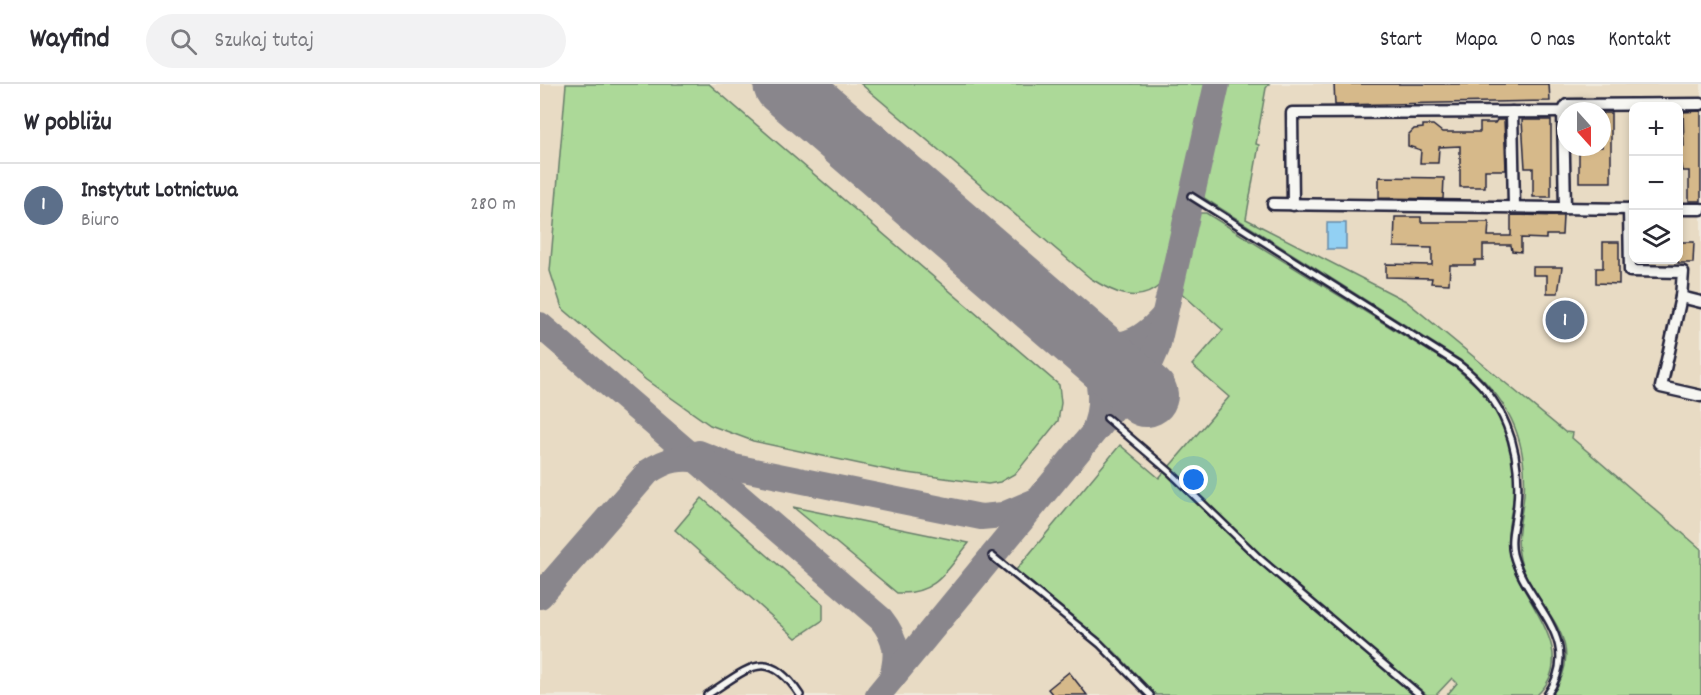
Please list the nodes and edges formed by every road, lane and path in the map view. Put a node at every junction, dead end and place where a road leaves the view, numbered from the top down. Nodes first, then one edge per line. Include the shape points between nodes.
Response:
1 (1683, 104) edge
2 (1701, 104) edge
3 (1611, 105) edge
4 (1629, 105) edge
5 (1512, 112) junction
6 (1557, 112) edge
7 (1564, 156) edge
8 (1191, 196) dead end
9 (1273, 204) dead end
10 (1293, 205) junction
11 (1514, 206) junction
12 (1565, 208) junction
13 (1629, 208) edge
14 (1683, 209) edge
15 (1701, 209) edge
16 (1631, 210) edge
17 (1681, 297) junction
18 (1701, 302) edge
19 (1701, 396) edge
20 (1107, 418) dead end
21 (992, 556) dead end
22 (707, 695) edge
23 (800, 695) edge
24 (1150, 695) edge
25 (1420, 695) edge
26 (1547, 695) edge

1 - 2 street
3 - 4 street
5 - 6 street
5 - 10 street via 1292,113
5 - 11 street
7 - 12 street
8 - 26 lane via 1458,364 1492,396 1509,427 1518,463 1512,552 1525,585 1550,619 1559,641 1559,667
9 - 10 street
10 - 11 street
11 - 12 street
12 - 13 street
14 - 15 street
16 - 17 street via 1630,271 1683,272
17 - 18 street
17 - 19 street via 1661,387
20 - 25 lane via 1260,559
21 - 24 lane via 1100,644
22 - 23 lane via 747,669 762,665 781,670

